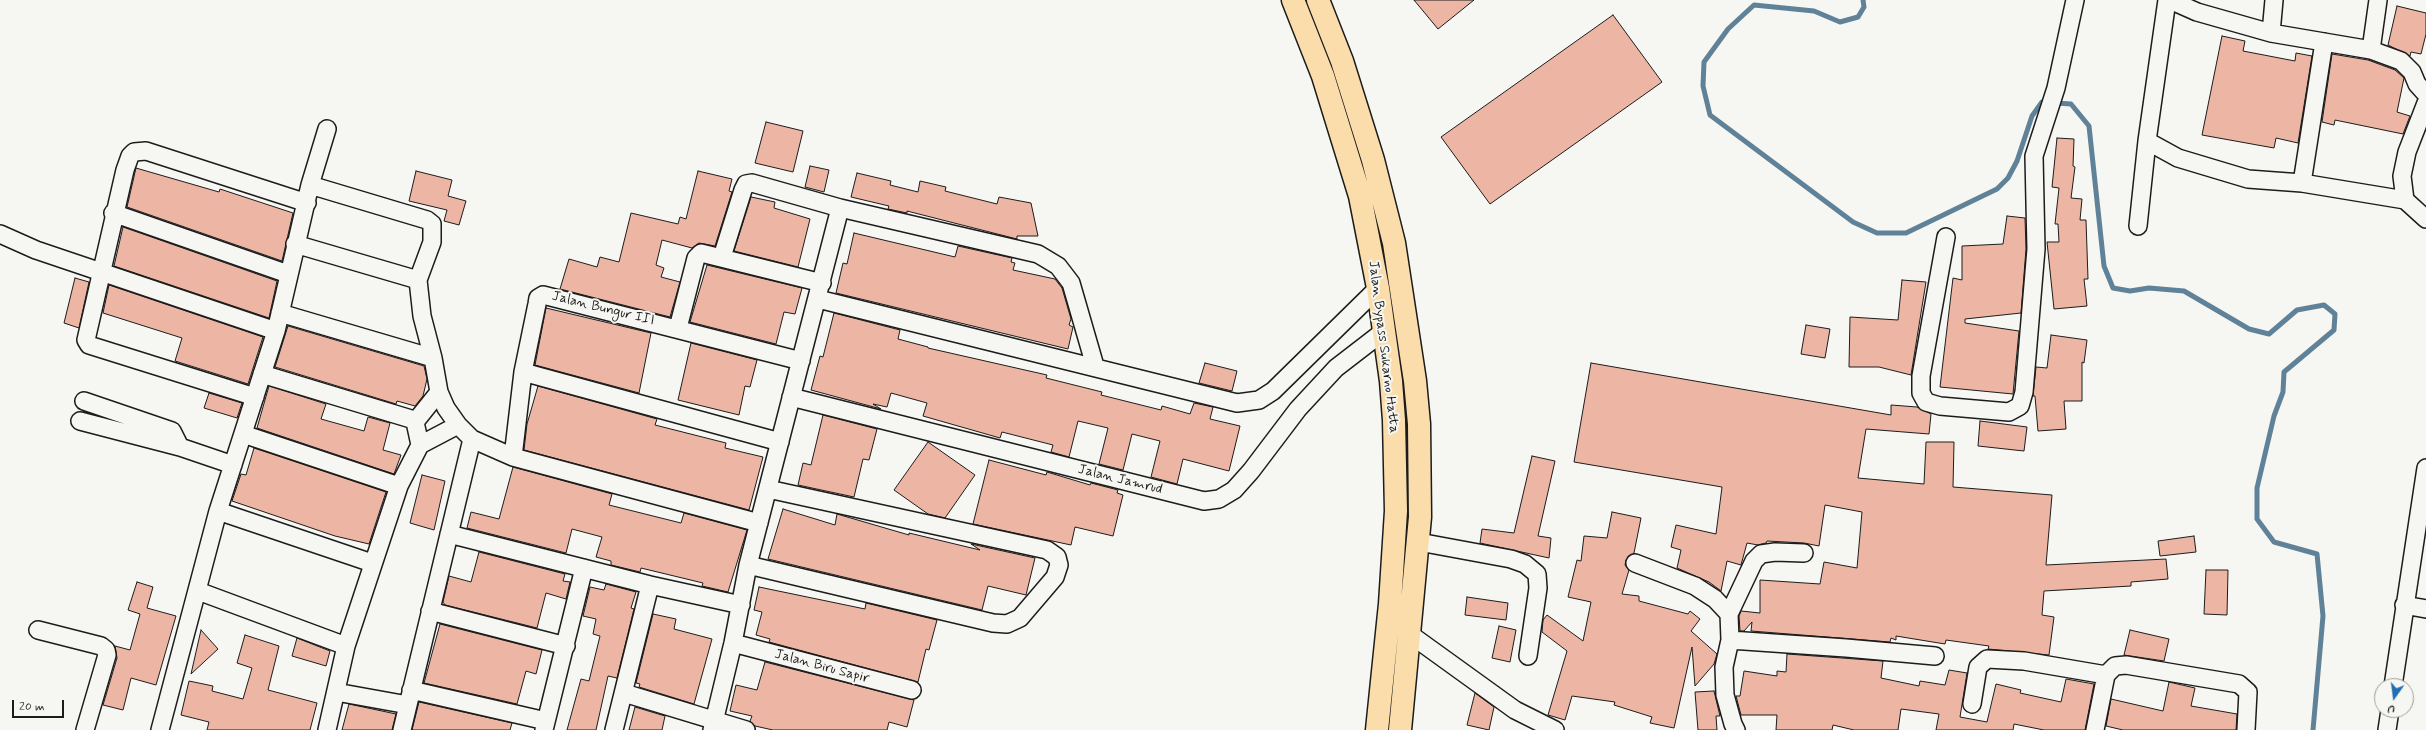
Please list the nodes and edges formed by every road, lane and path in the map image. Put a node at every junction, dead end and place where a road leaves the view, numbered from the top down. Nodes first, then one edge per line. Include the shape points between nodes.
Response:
1 (1293, 0) edge
2 (1318, 0) edge
3 (2075, 0) edge
4 (2169, 0) edge
5 (2274, 0) edge
6 (2378, 0) edge
7 (2271, 32) junction
8 (2324, 42) junction
9 (2371, 50) junction
10 (2426, 94) edge
11 (2426, 103) edge
12 (327, 129) dead end
13 (2147, 141) junction
14 (2302, 183) junction
15 (310, 185) junction
16 (2405, 200) junction
17 (307, 203) junction
18 (840, 208) junction
19 (113, 213) junction
20 (2426, 219) edge
21 (2138, 226) dead end
22 (0, 234) edge
23 (1946, 237) dead end
24 (295, 244) junction
25 (722, 257) junction
26 (102, 273) junction
27 (288, 274) junction
28 (418, 280) junction
29 (1378, 288) junction
30 (820, 291) junction
31 (280, 313) junction
32 (678, 328) junction
33 (276, 331) junction
34 (1384, 331) junction
35 (433, 358) junction
36 (801, 361) junction
37 (1095, 366) junction
38 (523, 372) junction
39 (262, 374) junction
40 (439, 392) junction
41 (255, 397) junction
42 (791, 397) junction
43 (84, 401) dead end
44 (80, 421) dead end
45 (415, 422) junction
46 (458, 425) junction
47 (243, 434) junction
48 (472, 439) junction
49 (780, 442) junction
50 (420, 445) junction
51 (180, 447) junction
52 (513, 457) junction
53 (233, 465) junction
54 (2426, 468) edge
55 (399, 486) junction
56 (768, 488) junction
57 (218, 511) junction
58 (759, 523) junction
59 (449, 534) junction
60 (1419, 542) junction
61 (1804, 553) dead end
62 (372, 563) junction
63 (1635, 563) dead end
64 (748, 565) junction
65 (584, 568) junction
66 (650, 585) junction
67 (198, 591) junction
68 (741, 605) junction
69 (2404, 605) junction
70 (2426, 609) edge
71 (430, 611) junction
72 (1729, 614) junction
73 (38, 630) dead end
74 (1411, 635) junction
75 (1730, 640) junction
76 (733, 643) junction
77 (346, 646) junction
78 (566, 646) junction
79 (1528, 656) dead end
80 (1935, 656) dead end
81 (2106, 675) junction
82 (2394, 678) edge
83 (912, 690) dead end
84 (336, 692) junction
85 (624, 693) junction
86 (410, 698) junction
87 (1972, 704) dead end
88 (2389, 718) edge
89 (713, 725) edge
90 (545, 726) edge
91 (85, 730) edge
92 (160, 730) edge
93 (327, 730) edge
94 (402, 730) edge
95 (614, 730) edge
96 (746, 730) edge
97 (1377, 730) edge
98 (1400, 730) edge
99 (1555, 730) edge
100 (1736, 730) edge
101 (2095, 730) edge
102 (2246, 730) edge
103 (2387, 730) edge

1 - 29 highway, Jalan Bypass Sukarno Hatta via 1344,140 1360,196
2 - 60 highway, Jalan Bypass Sukarno Hatta via 1363,125 1394,243 1402,285 1419,424
3 - 23 street via 2056,88 2034,156 2036,249 2024,392 2020,406 2010,412 1940,406 1926,402 1921,393 1921,376
4 - 7 street via 2197,12
4 - 13 street
5 - 7 street
6 - 9 street
7 - 8 street
8 - 9 street
8 - 14 street
9 - 10 street via 2401,61 2412,72 2417,84
11 - 16 street via 2407,152 2402,176
12 - 15 street
13 - 14 street via 2178,158 2248,179
13 - 21 street
14 - 16 street
15 - 17 street
15 - 28 street via 427,220 433,230 432,242
16 - 20 street
17 - 19 street via 146,151 139,151 130,156
17 - 24 street
18 - 25 street via 752,183 746,184
18 - 30 street
18 - 37 street via 1038,254 1058,266 1071,283
19 - 26 street
19 - 27 street
22 - 26 street via 36,250
24 - 27 street
24 - 28 street
25 - 30 street
25 - 32 street via 701,253 696,258
26 - 33 street
26 - 41 street via 86,336 90,345
27 - 31 street
28 - 35 street via 422,316
29 - 34 highway, Jalan Bypass Sukarno Hatta
29 - 37 street via 1272,391 1259,400 1237,402 1216,399
30 - 36 street
30 - 37 street
31 - 33 street
31 - 35 street
32 - 36 street, Jalan Bungur III
32 - 38 street, Jalan Bungur III via 543,295 538,298
33 - 39 street
34 - 42 street, Jalan Jamrud via 1336,368 1298,409 1234,490 1219,499 1204,501
34 - 97 highway, Jalan Bypass Sukarno Hatta via 1394,420 1396,512 1390,604
35 - 40 street
36 - 42 street
38 - 49 street
38 - 52 street, Jalan Bungur III
39 - 41 street
39 - 45 street
40 - 45 street
40 - 46 street
41 - 47 street
42 - 49 street
43 - 51 street via 172,431
44 - 51 street
45 - 50 street
46 - 48 street
46 - 50 street
47 - 53 street
47 - 55 street
48 - 52 street
48 - 59 street
49 - 56 street
50 - 55 street
51 - 53 street
52 - 58 street
53 - 57 street
54 - 69 street
55 - 62 street
56 - 58 street
56 - 64 street via 1047,550 1057,557 1059,566 1055,577 1025,613 1007,624 993,623
57 - 62 street
57 - 67 street
58 - 64 street
59 - 65 street
59 - 71 street
60 - 74 highway, Jalan Bypass Sukarno Hatta
60 - 79 street via 1511,559 1525,564 1537,574 1538,588
61 - 72 street via 1761,554 1754,560
62 - 77 street
63 - 72 street via 1695,586 1715,599
64 - 68 street
65 - 66 street
65 - 78 street
66 - 68 street
66 - 85 street
67 - 77 street
67 - 92 street
68 - 76 street
69 - 70 street
69 - 82 street
71 - 78 street
71 - 86 street
72 - 75 street
73 - 91 street via 101,646 106,650 107,655
74 - 98 highway, Jalan Bypass Sukarno Hatta
74 - 99 street via 1515,710
75 - 80 street
75 - 100 street via 1724,667 1726,695 1732,724
76 - 83 street, Jalan Biru Sapir
76 - 89 street
77 - 84 street
78 - 90 street
81 - 87 street via 2024,661 1987,659 1978,667
81 - 101 street
81 - 102 street via 2115,666 2126,665 2239,684 2248,692
84 - 86 street
84 - 93 street
85 - 89 street
85 - 95 street
86 - 90 street
86 - 94 street
88 - 103 street
89 - 96 street

